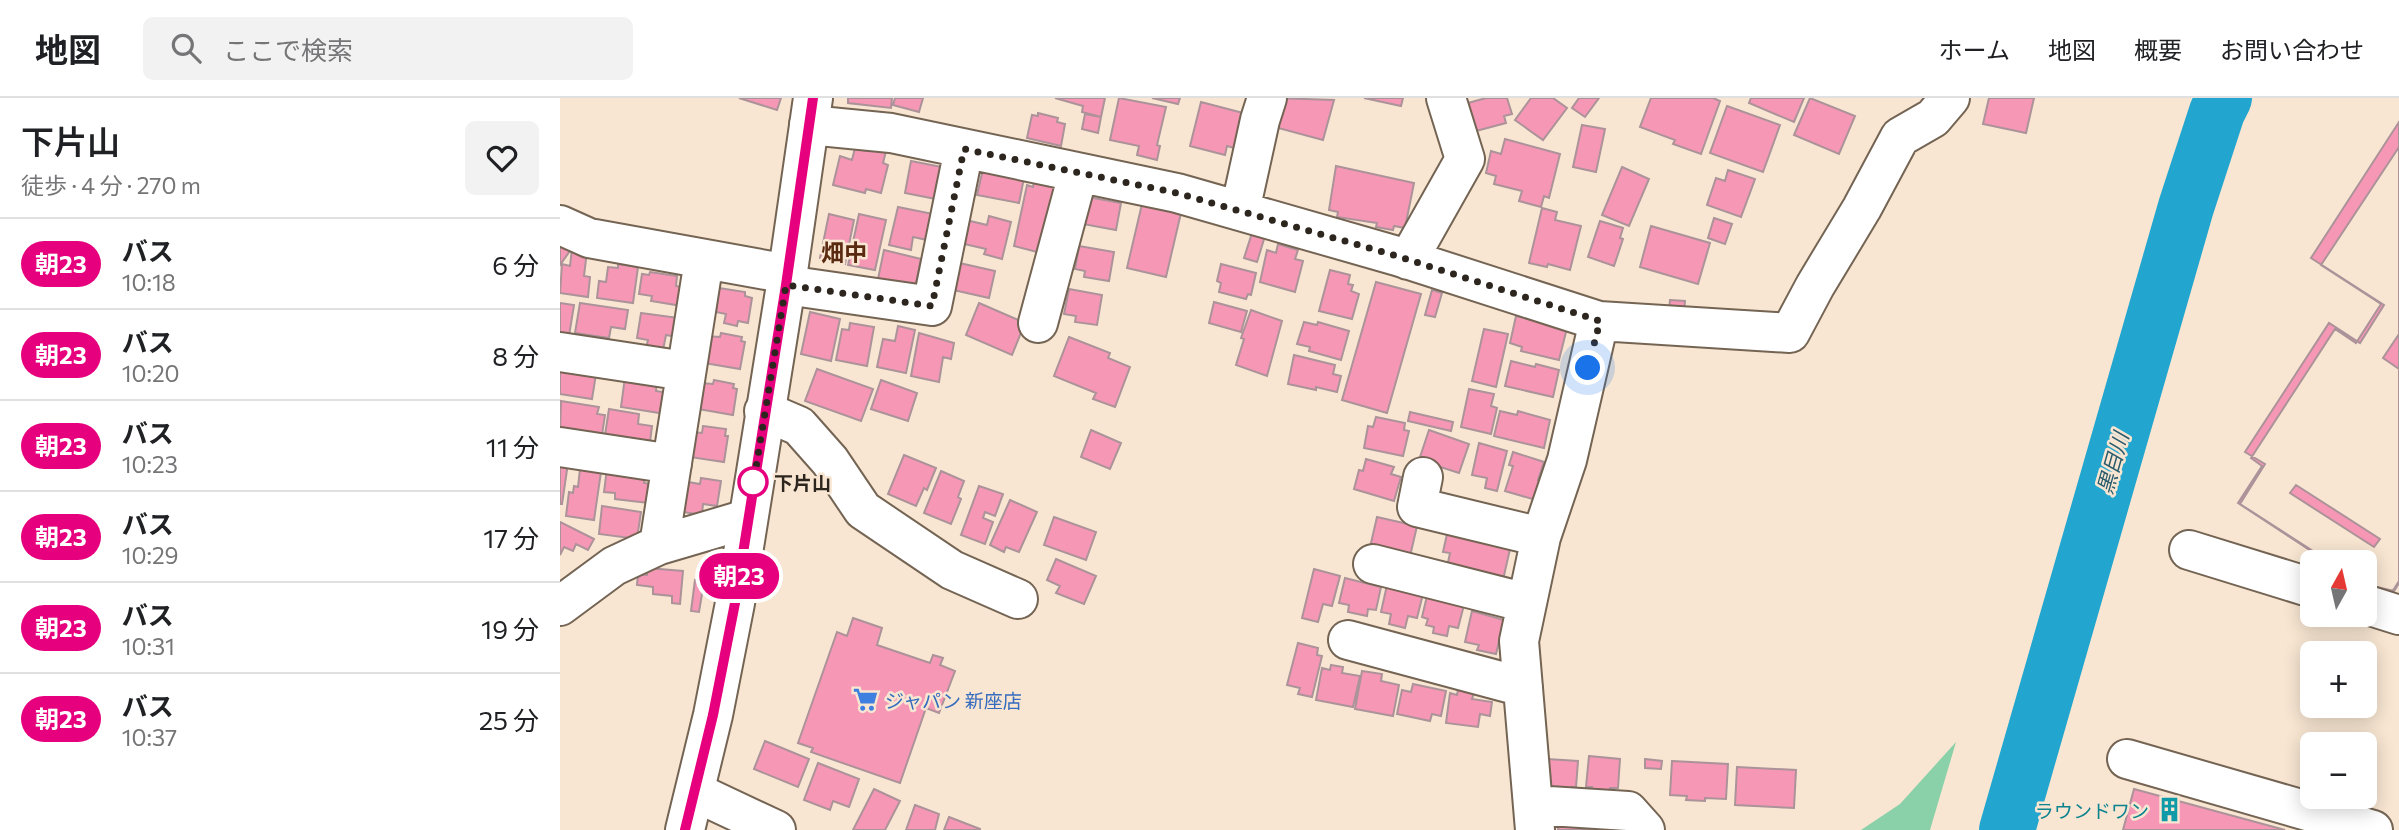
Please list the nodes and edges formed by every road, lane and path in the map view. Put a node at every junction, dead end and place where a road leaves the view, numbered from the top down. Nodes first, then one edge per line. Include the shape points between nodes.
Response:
1 (1267, 98) edge
2 (1446, 98) edge
3 (1950, 98) edge
4 (811, 111) edge
5 (964, 149) junction
6 (1078, 174) junction
7 (1240, 211) junction
8 (560, 225) edge
9 (704, 260) junction
10 (1408, 260) junction
11 (787, 279) junction
12 (1600, 321) junction
13 (1038, 323) dead end
14 (560, 352) edge
15 (685, 371) junction
16 (764, 411) junction
17 (560, 447) edge
18 (672, 464) junction
19 (1423, 477) dead end
20 (747, 519) junction
21 (1541, 537) junction
22 (659, 545) junction
23 (2189, 550) dead end
24 (1373, 564) dead end
25 (2300, 584) edge
26 (564, 597) edge
27 (1018, 599) dead end
28 (1527, 603) junction
29 (2377, 608) edge
30 (2399, 615) edge
31 (1348, 640) dead end
32 (1522, 687) junction
33 (2127, 759) dead end
34 (695, 792) junction
35 (1534, 818) edge
36 (685, 830) edge
37 (776, 830) edge
38 (1645, 830) edge
39 (2373, 830) edge

1 - 7 street
2 - 10 street via 1465,159
3 - 12 street via 1933,118 1900,136 1790,333
4 - 5 street
4 - 11 street
5 - 6 street
5 - 11 street via 932,306
6 - 7 street via 1177,193
6 - 13 street
7 - 10 street
8 - 9 street via 589,237
9 - 11 street
9 - 15 street
10 - 12 street
11 - 16 street
12 - 21 street via 1567,460
14 - 15 street
15 - 18 street
16 - 20 street
16 - 27 street via 799,426 863,510 952,570
17 - 18 street
18 - 22 street
19 - 21 street via 1417,507
20 - 22 street
20 - 34 street via 725,656
21 - 28 street
22 - 26 street via 614,565
23 - 25 street
24 - 28 street
28 - 32 street via 1519,642
29 - 30 street
31 - 32 street
32 - 35 street
33 - 39 street
34 - 36 street
34 - 37 street
35 - 38 street via 1628,811

